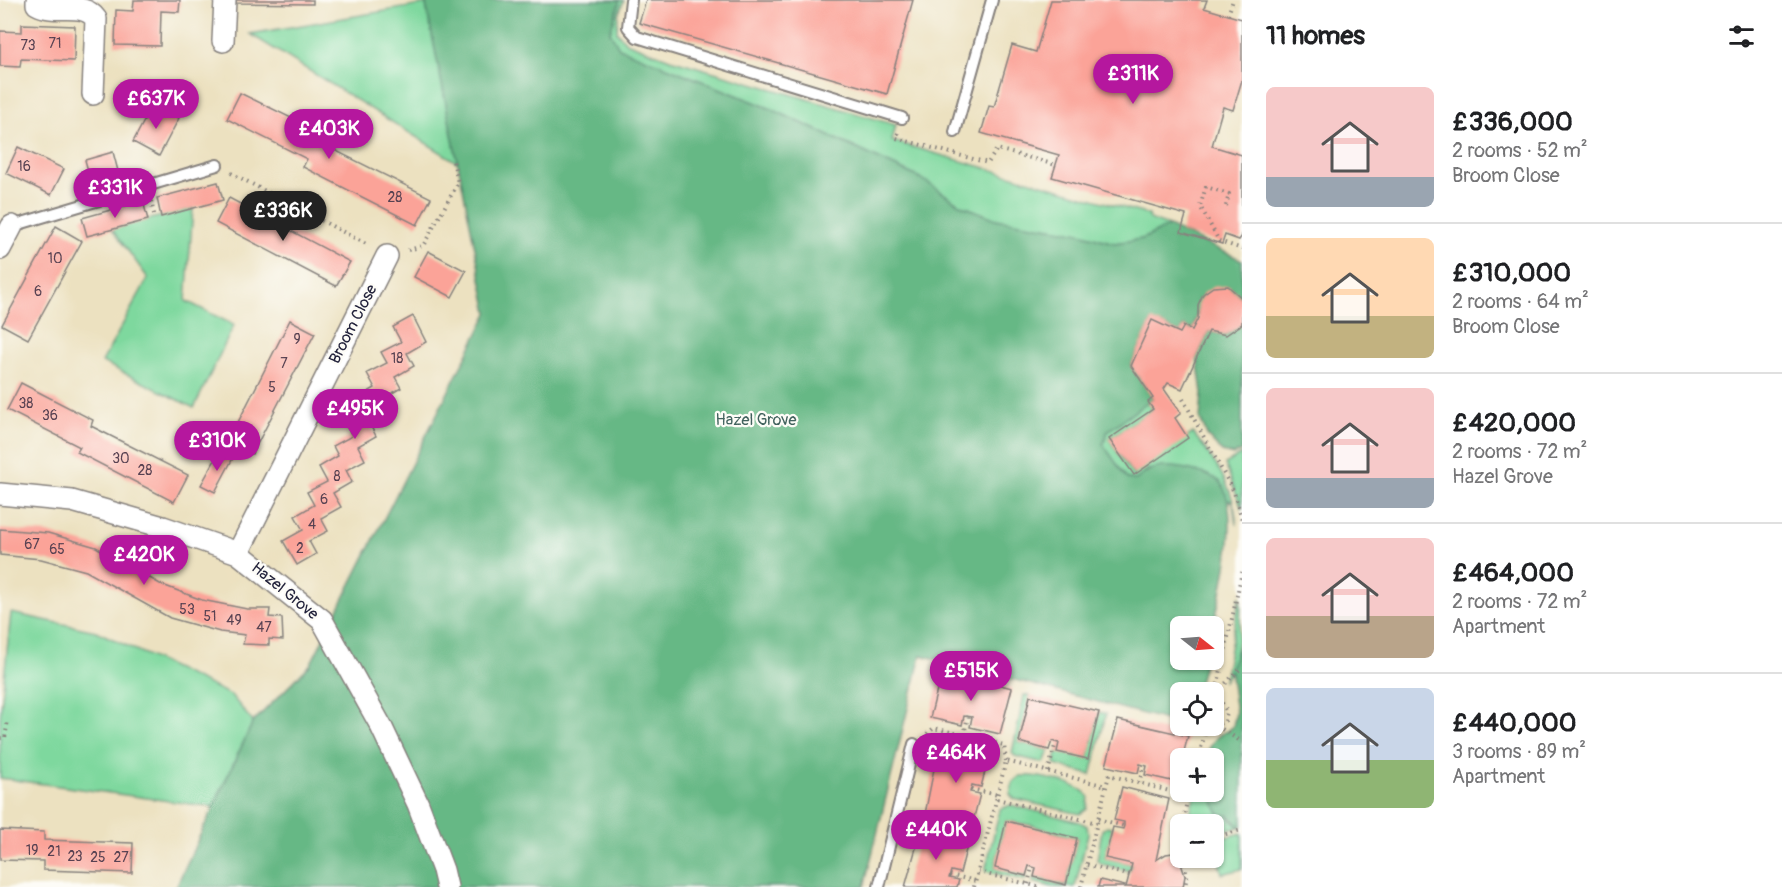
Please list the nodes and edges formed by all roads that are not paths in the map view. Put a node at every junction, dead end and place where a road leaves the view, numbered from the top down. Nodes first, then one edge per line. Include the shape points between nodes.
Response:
1 (37, 0) edge
2 (225, 0) edge
3 (631, 0) edge
4 (992, 0) edge
5 (223, 41) dead end
6 (93, 94) dead end
7 (902, 118) road end
8 (955, 132) dead end
9 (217, 165) road end
10 (12, 226) joint
11 (0, 249) edge
12 (387, 255) road end
13 (0, 494) edge
14 (238, 553) junction
15 (914, 744) road end
16 (447, 887) edge
17 (879, 887) edge

1 - 6 street via 50,10 91,10 96,19
2 - 5 street
3 - 7 lane via 627,27 637,37
4 - 8 lane
9 - 10 lane
10 - 11 street
12 - 14 street, Broom Close
13 - 14 street, Hazel Grove via 72,501
14 - 16 street, Hazel Grove via 322,620 381,726 413,794
15 - 17 lane

